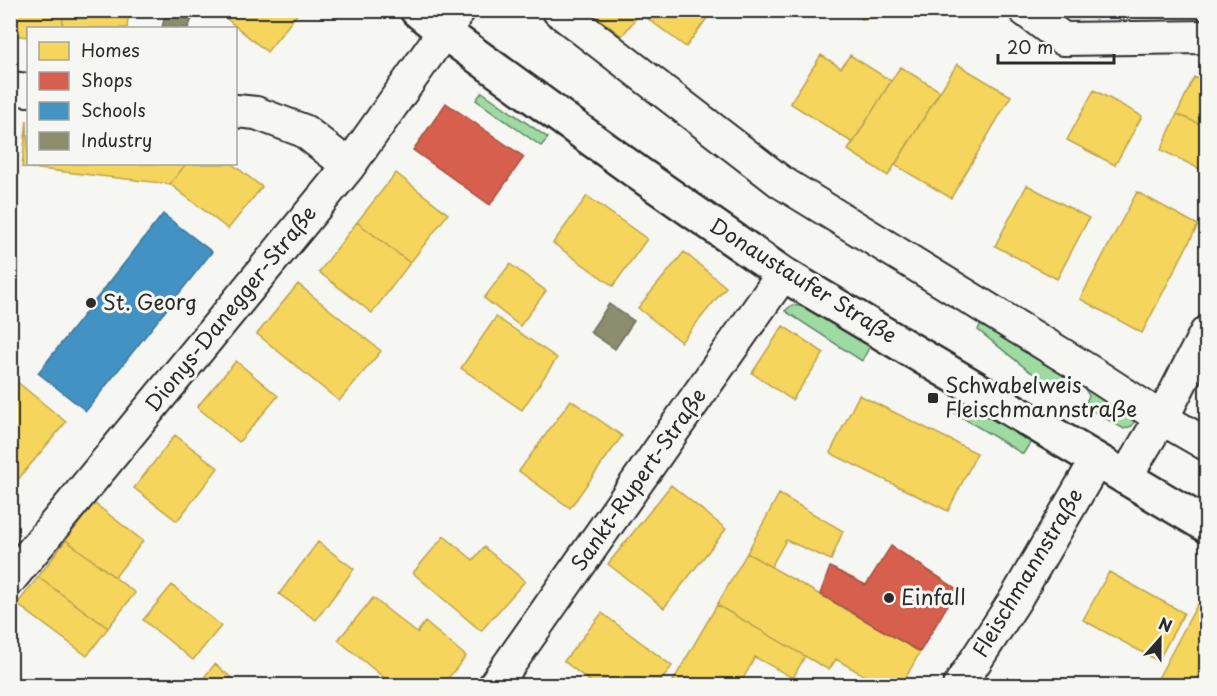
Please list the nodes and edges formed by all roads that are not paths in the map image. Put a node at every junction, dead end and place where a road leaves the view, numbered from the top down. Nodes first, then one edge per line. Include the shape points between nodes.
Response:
1 (417, 10) edge
2 (558, 10) edge
3 (1025, 10) edge
4 (452, 21) edge
5 (1206, 37) edge
6 (10, 88) edge
7 (27, 90) edge
8 (237, 111) edge
9 (348, 166) junction
10 (783, 274) junction
11 (1206, 333) edge
12 (1161, 418) junction
13 (1206, 444) edge
14 (1096, 461) junction
15 (1125, 478) junction
16 (1206, 525) edge
17 (10, 579) edge
18 (494, 686) edge
19 (959, 686) edge

1 - 4 main road, Donaustaufer Straße
2 - 12 street via 781,182
3 - 5 street via 1063,39
4 - 9 street, Dionys-Danegger-Straße
4 - 10 main road, Donaustaufer Straße via 638,173
6 - 7 street
8 - 9 street via 256,113 304,131
9 - 17 street, Dionys-Danegger-Straße
10 - 14 main road, Donaustaufer Straße
10 - 18 street, Sankt-Rupert-Straße
11 - 12 street
12 - 13 street
12 - 15 street
14 - 15 main road, Donaustaufer Straße
14 - 19 street, Fleischmannstraße via 1015,600
15 - 16 main road, Donaustaufer Straße

